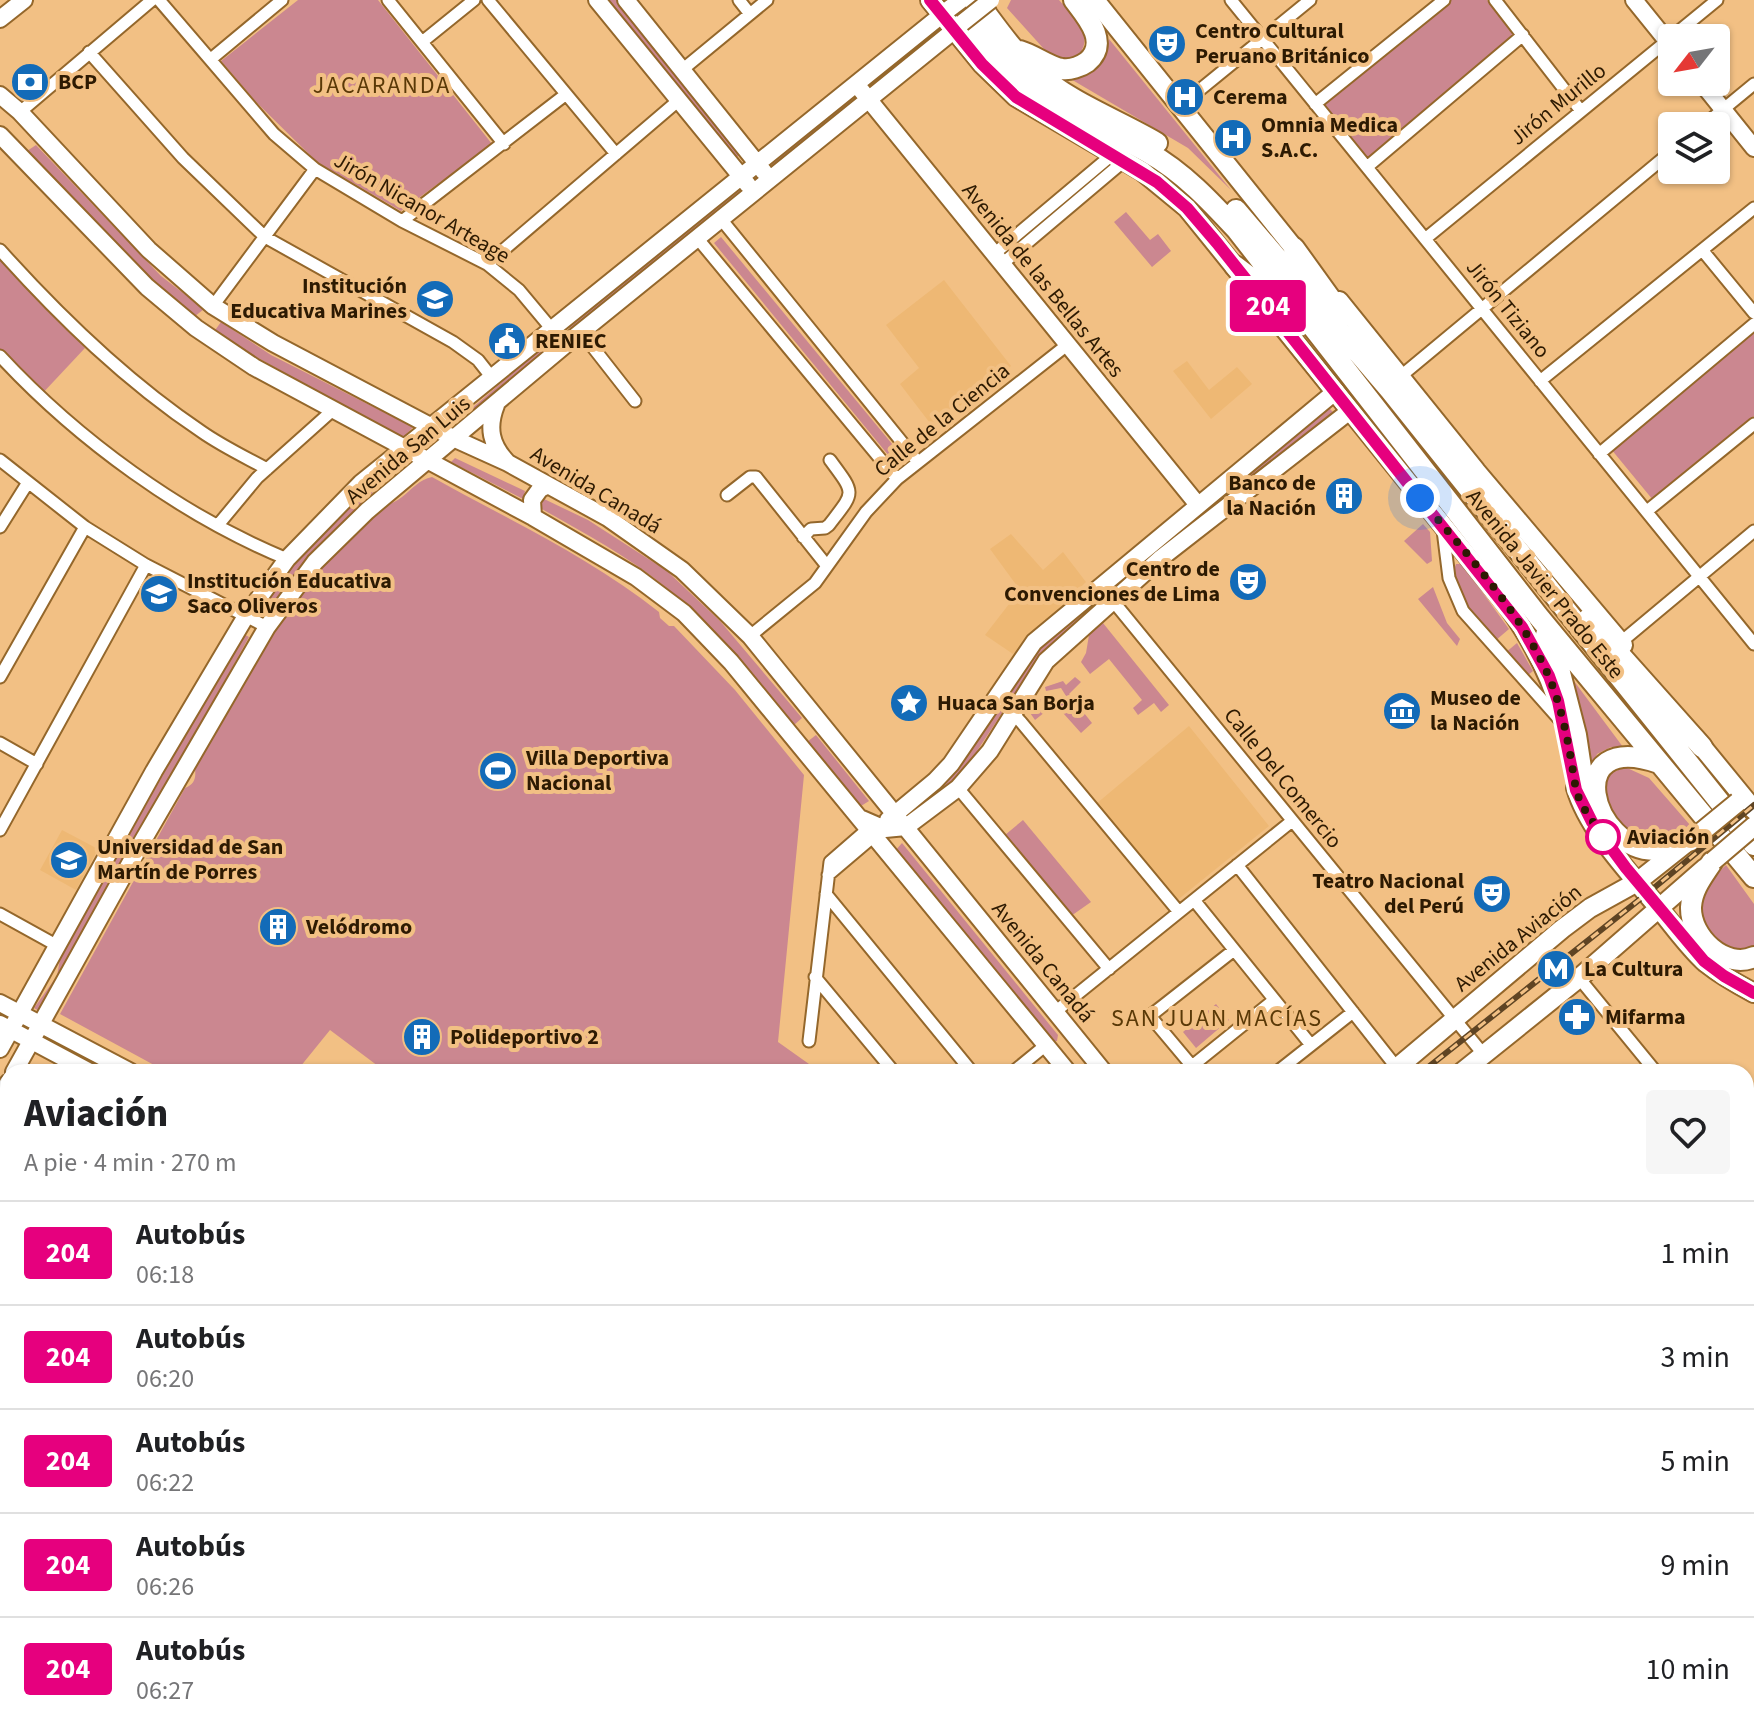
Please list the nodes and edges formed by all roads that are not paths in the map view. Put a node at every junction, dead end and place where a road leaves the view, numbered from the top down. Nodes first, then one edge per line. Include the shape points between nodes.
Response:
1 (24, 0) edge
2 (152, 0) edge
3 (159, 0) edge
4 (282, 0) edge
5 (388, 0) edge
6 (474, 0) edge
7 (488, 0) edge
8 (597, 0) edge
9 (626, 0) edge
10 (739, 0) edge
11 (767, 0) edge
12 (930, 0) edge
13 (976, 0) edge
14 (991, 0) edge
15 (1074, 0) edge
16 (1095, 0) edge
17 (1231, 0) edge
18 (1310, 0) edge
19 (1444, 0) edge
20 (1495, 0) edge
21 (1634, 0) edge
22 (1717, 0) edge
23 (954, 13) edge
24 (750, 14) junction
25 (0, 19) edge
26 (1691, 24) edge
27 (1658, 29) edge
28 (1523, 35) junction
29 (1263, 39) junction
30 (422, 42) junction
31 (1012, 47) junction
32 (89, 52) junction
33 (1658, 53) edge
34 (211, 59) junction
35 (682, 70) junction
36 (855, 83) junction
37 (1754, 84) edge
38 (0, 95) edge
39 (565, 95) junction
40 (1712, 96) edge
41 (867, 98) junction
42 (679, 100) junction
43 (1315, 104) junction
44 (1180, 106) junction
45 (1723, 110) junction
46 (1581, 111) junction
47 (20, 112) junction
48 (1720, 112) edge
49 (40, 134) junction
50 (0, 135) edge
51 (504, 144) junction
52 (1754, 148) edge
53 (616, 154) junction
54 (23, 156) junction
55 (1119, 158) junction
56 (1658, 162) edge
57 (757, 163) junction
58 (1367, 167) junction
59 (315, 169) junction
60 (741, 177) junction
61 (771, 179) junction
62 (754, 193) junction
63 (1754, 208) edge
64 (721, 219) junction
65 (402, 221) junction
66 (265, 237) junction
67 (698, 239) junction
68 (1425, 239) junction
69 (1294, 248) joint
70 (0, 250) edge
71 (1703, 251) junction
72 (998, 259) junction
73 (487, 264) junction
74 (1235, 266) junction
75 (213, 306) junction
76 (1481, 307) junction
77 (1754, 313) edge
78 (1754, 324) edge
79 (196, 328) junction
80 (551, 328) junction
81 (581, 332) junction
82 (565, 345) junction
83 (1067, 345) junction
84 (0, 356) edge
85 (493, 379) junction
86 (1540, 381) junction
87 (1395, 383) junction
88 (1336, 391) junction
89 (635, 401) dead end
90 (496, 405) junction
91 (334, 409) junction
92 (1351, 410) junction
93 (1754, 424) edge
94 (432, 427) junction
95 (1285, 433) junction
96 (455, 439) junction
97 (405, 448) junction
98 (1299, 450) junction
99 (1599, 454) junction
100 (0, 460) edge
101 (830, 460) dead end
102 (428, 461) junction
103 (918, 462) junction
104 (508, 463) junction
105 (267, 469) junction
106 (1426, 473) junction
107 (897, 479) junction
108 (27, 484) junction
109 (548, 485) junction
110 (727, 495) dead end
111 (1198, 505) junction
112 (1647, 511) junction
113 (1485, 512) junction
114 (533, 517) junction
115 (218, 525) junction
116 (1442, 525) junction
117 (0, 527) edge
118 (85, 527) junction
119 (1754, 531) edge
120 (803, 537) junction
121 (287, 559) junction
122 (146, 565) junction
123 (827, 566) junction
124 (1698, 575) junction
125 (1113, 601) junction
126 (246, 616) junction
127 (1538, 616) junction
128 (267, 627) junction
129 (750, 636) junction
130 (1621, 642) junction
131 (1754, 644) edge
132 (0, 677) edge
133 (997, 696) junction
134 (1014, 714) junction
135 (815, 717) junction
136 (1565, 726) junction
137 (792, 736) junction
138 (0, 743) edge
139 (1702, 747) junction
140 (37, 764) junction
141 (1660, 764) junction
142 (958, 788) junction
143 (1747, 799) edge
144 (894, 812) junction
145 (1292, 821) junction
146 (1592, 822) junction
147 (1754, 826) edge
148 (906, 827) junction
149 (871, 828) junction
150 (0, 830) edge
151 (1692, 839) junction
152 (1754, 845) edge
153 (1713, 861) junction
154 (1237, 865) junction
155 (1754, 877) edge
156 (1637, 882) junction
157 (826, 894) junction
158 (1194, 900) junction
159 (1659, 908) junction
160 (1179, 912) junction
161 (0, 914) edge
162 (56, 945) junction
163 (1234, 950) junction
164 (1754, 957) edge
165 (1109, 969) junction
166 (815, 977) junction
167 (1579, 978) junction
168 (1754, 993) edge
169 (1274, 1000) junction
170 (0, 1003) edge
171 (1055, 1012) junction
172 (1353, 1012) junction
173 (19, 1013) junction
174 (1455, 1020) junction
175 (40, 1024) junction
176 (5, 1027) edge
177 (1069, 1030) junction
178 (31, 1041) junction
179 (809, 1041) dead end
180 (1311, 1045) junction
181 (1048, 1048) junction
182 (0, 1049) edge
183 (1484, 1055) junction
184 (1092, 1058) junction
185 (18, 1064) edge
186 (75, 1064) edge
187 (116, 1064) edge
188 (887, 1064) edge
189 (965, 1064) edge
190 (1025, 1064) edge
191 (1062, 1064) edge
192 (1072, 1064) edge
193 (1097, 1064) edge
194 (1191, 1064) edge
195 (1201, 1064) edge
196 (1287, 1064) edge
197 (1390, 1064) edge
198 (1401, 1064) edge
199 (1472, 1064) edge
200 (1649, 1064) edge

1 - 25 main road
2 - 32 street
3 - 34 street, Jirón Nicanor Arteage
4 - 34 street
5 - 30 street
6 - 30 street
7 - 39 street
8 - 42 main road
9 - 35 main road
10 - 24 street
11 - 24 street
12 - 23 main road, Avenida Javier Prado Este
13 - 31 highway, Avenida Javier Prado Este
14 - 23 main road, Avenida San Luis, bridge
15 - 31 highway via 1096,35 1097,47 1086,63 1059,69
16 - 44 main road
17 - 29 street, Jirón Tiziano
18 - 29 street
19 - 43 street
20 - 28 street
21 - 27 main road
22 - 26 street, Jirón Murillo
23 - 36 main road, Avenida San Luis
23 - 41 main road, Avenida San Luis
23 - 55 main road, Avenida Javier Prado Este via 982,64 1016,97
23 - 106 highway, Avenida Javier Prado Este via 1028,87 1152,154 1212,204
24 - 35 street
28 - 46 street
28 - 58 street
29 - 43 street, Jirón Tiziano
29 - 44 street
30 - 51 street
31 - 87 highway, Avenida Javier Prado Este via 1050,83 1165,147 1223,196
32 - 47 street
32 - 66 street via 183,158
33 - 46 street, Jirón Murillo
34 - 59 street, Jirón Nicanor Arteage via 274,134
35 - 57 main road
36 - 41 main road, Avenida de las Bellas Artes
36 - 57 main road, Avenida San Luis
37 - 45 street
38 - 47 main road, Avenida Canadá
39 - 51 street
39 - 53 street
40 - 45 main road
41 - 61 main road, Avenida San Luis
41 - 72 main road, Avenida de las Bellas Artes
42 - 53 street
42 - 60 main road
43 - 58 street, Jirón Tiziano
44 - 69 main road
45 - 48 street
45 - 52 main road
46 - 68 street, Jirón Murillo
47 - 49 main road, Avenida Canadá
49 - 54 main road via 28,133 19,143
49 - 75 main road, Avenida Canadá via 149,250
50 - 54 main road
51 - 65 street
53 - 73 street
54 - 79 main road via 147,287
55 - 72 street
55 - 74 main road, Avenida Javier Prado Este via 1187,208
56 - 76 street
57 - 60 main road, Avenida San Luis
57 - 61 main road
58 - 68 street, Jirón Tiziano
59 - 65 street, Jirón Nicanor Arteage
59 - 66 street
60 - 62 main road
60 - 80 main road, Avenida San Luis
61 - 62 main road, Avenida San Luis
62 - 64 main road, Avenida San Luis
63 - 71 street
64 - 67 main road, Avenida San Luis
64 - 103 street
65 - 73 street, Jirón Nicanor Arteage
66 - 75 street
66 - 85 street via 453,342
67 - 81 main road, Avenida San Luis
67 - 107 street
68 - 76 street, Jirón Tiziano
69 - 87 highway
70 - 105 street via 89,343 141,387 203,434
71 - 77 street
71 - 86 street
72 - 83 main road, Avenida de las Bellas Artes
73 - 80 street, Jirón Nicanor Arteage via 519,290
74 - 88 main road, Avenida Javier Prado Este
74 - 106 highway via 1268,291 1411,463
75 - 79 main road via 210,321
75 - 94 main road, Avenida Canadá
76 - 86 street, Jirón Tiziano
76 - 87 street
78 - 99 street
79 - 91 main road via 254,367
80 - 82 street, Jirón Nicanor Arteage
80 - 85 main road, Avenida San Luis
81 - 82 main road, Avenida San Luis
81 - 89 street
82 - 90 main road, Avenida San Luis
83 - 103 street, Calle de la Ciencia
83 - 111 main road, Avenida de las Bellas Artes
84 - 115 street via 71,425 175,502
85 - 94 main road, Avenida San Luis
86 - 99 street, Jirón Tiziano
87 - 113 highway, Avenida Javier Prado Este
87 - 130 main road, Avenida Javier Prado Este
88 - 92 main road, Avenida Javier Prado Este
88 - 95 main road
90 - 96 main road, Avenida San Luis
90 - 104 main road via 491,436
91 - 97 main road
91 - 105 street
92 - 98 main road
92 - 116 main road, Avenida Javier Prado Este
93 - 112 street
94 - 96 main road, Avenida Canadá
94 - 97 main road, Avenida San Luis
95 - 98 main road
95 - 111 main road
96 - 102 main road, Avenida San Luis
96 - 104 main road, Avenida Canadá
97 - 102 main road
97 - 121 main road, Avenida San Luis via 361,483
98 - 125 main road
99 - 112 street, Jirón Tiziano
100 - 108 street
101 - 120 street via 848,484 849,499 829,525
102 - 114 main road
102 - 128 main road, Avenida San Luis via 341,535
103 - 107 street, Calle de la Ciencia
104 - 109 main road, Avenida Canadá
105 - 115 street
106 - 127 highway, Avenida Javier Prado Este
107 - 123 street, Calle de la Ciencia
108 - 117 street
108 - 118 street
109 - 114 main road via 532,500
109 - 129 main road, Avenida Canadá via 608,518 682,570
110 - 120 street via 756,477
111 - 133 main road via 1034,642
112 - 124 street, Jirón Tiziano
113 - 139 highway via 1510,532
113 - 152 highway, Avenida Javier Prado Este
114 - 137 main road via 636,577 684,613
115 - 121 street
116 - 136 main road, Avenida Javier Prado Este via 1522,627 1549,676
116 - 136 street via 1449,578 1463,611
118 - 122 street
118 - 132 street
119 - 124 street
120 - 123 street
121 - 126 main road, Avenida San Luis
122 - 126 street
122 - 140 street
123 - 129 street, Calle de la Ciencia via 815,583
124 - 130 street
124 - 131 street, Jirón Tiziano
125 - 134 main road via 1046,661
125 - 145 street, Calle Del Comercio
126 - 128 street
126 - 162 main road, Avenida San Luis
127 - 141 highway, Avenida Javier Prado Este
127 - 146 highway via 1567,698
128 - 175 main road, Avenida San Luis
129 - 135 main road, Avenida Canadá
130 - 139 main road, Avenida Javier Prado Este
133 - 134 street
133 - 144 main road via 951,764
134 - 142 main road via 976,771
134 - 160 street
135 - 137 main road via 810,732
135 - 144 main road, Avenida Canadá
136 - 146 main road, Avenida Javier Prado Este via 1576,790
137 - 149 main road
138 - 140 street
139 - 143 main road, Avenida Javier Prado Este
140 - 150 street
141 - 151 highway via 1638,756 1613,759 1596,777 1597,804 1609,825 1634,845 1656,850
141 - 155 highway, Avenida Javier Prado Este
142 - 148 main road
142 - 165 street
143 - 151 main road, Avenida Aviación, bridge
144 - 148 main road, Avenida Canadá
144 - 149 main road
145 - 154 street
145 - 174 street, Calle Del Comercio
146 - 156 main road, Avenida Javier Prado Este
147 - 153 main road, bridge
148 - 149 main road
148 - 171 main road, Avenida Canadá
149 - 157 street via 830,862
149 - 181 main road
151 - 156 main road, Avenida Aviación
153 - 159 main road
153 - 164 highway via 1694,892 1691,910 1696,927 1723,957
154 - 158 street
154 - 172 street
156 - 159 main road, Avenida Javier Prado Este
156 - 174 main road, Avenida Aviación via 1590,908
157 - 166 street
157 - 189 street
158 - 160 street
158 - 163 street
159 - 167 main road
159 - 168 main road, Avenida Javier Prado Este via 1704,961
160 - 165 street
161 - 162 street
162 - 173 main road, Avenida San Luis
163 - 169 street
163 - 194 street via 1150,1016
165 - 171 street
166 - 179 street
166 - 188 street
167 - 183 main road
167 - 200 street
169 - 180 street
169 - 195 street
170 - 173 main road
171 - 177 main road, Avenida Canadá
172 - 180 street
172 - 197 street
173 - 175 main road
173 - 176 main road, Avenida San Luis
174 - 183 street, Calle Del Comercio
174 - 198 main road, Avenida Aviación
175 - 178 main road, Avenida San Luis
175 - 187 main road
176 - 178 main road
176 - 182 main road, Avenida San Luis
177 - 181 main road via 1064,1045
177 - 184 main road, Avenida Canadá
178 - 185 main road, Avenida San Luis
178 - 186 main road
180 - 196 street
181 - 190 street
181 - 191 main road
183 - 199 main road
184 - 192 main road via 1080,1055
184 - 193 main road, Avenida Canadá

